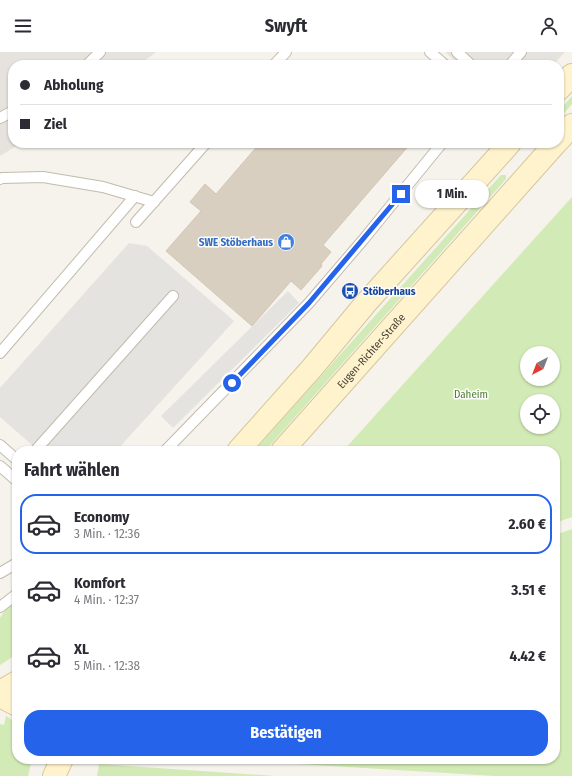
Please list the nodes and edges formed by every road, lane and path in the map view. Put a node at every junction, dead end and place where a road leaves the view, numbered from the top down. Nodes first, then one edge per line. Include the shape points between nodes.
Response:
1 (100, 52) edge
2 (286, 52) edge
3 (430, 52) edge
4 (457, 52) edge
5 (521, 52) edge
6 (92, 60) edge
7 (279, 60) edge
8 (439, 60) edge
9 (466, 60) edge
10 (514, 60) edge
11 (572, 75) edge
12 (564, 84) edge
13 (572, 125) edge
14 (564, 134) edge
15 (202, 148) edge
16 (438, 148) edge
17 (506, 148) edge
18 (552, 148) edge
19 (0, 179) edge
20 (135, 196) junction
21 (154, 202) junction
22 (136, 222) dead end
23 (173, 296) dead end
24 (0, 353) edge
25 (0, 445) edge
26 (39, 446) edge
27 (170, 446) edge
28 (242, 446) edge
29 (286, 446) edge
30 (12, 456) edge
31 (0, 466) edge
32 (12, 477) edge
33 (12, 566) edge
34 (0, 573) edge
35 (12, 598) edge
36 (0, 607) edge
37 (12, 685) edge
38 (0, 692) edge
39 (0, 696) edge
40 (12, 702) edge
41 (52, 764) edge
42 (60, 764) edge
43 (54, 776) edge

1 - 6 lane
2 - 7 lane
3 - 8 lane
4 - 9 lane
5 - 10 lane
11 - 12 main road
13 - 14 main road
15 - 21 lane
16 - 27 lane via 309,303
17 - 28 main road via 366,303
18 - 29 main road, Eugen-Richter-Straße
19 - 20 lane via 43,177 102,187
20 - 21 lane
20 - 24 lane
21 - 22 lane
23 - 26 lane
25 - 30 lane
31 - 32 lane
33 - 34 lane
35 - 36 lane
37 - 38 main road
39 - 40 main road
41 - 43 main road
42 - 43 main road

